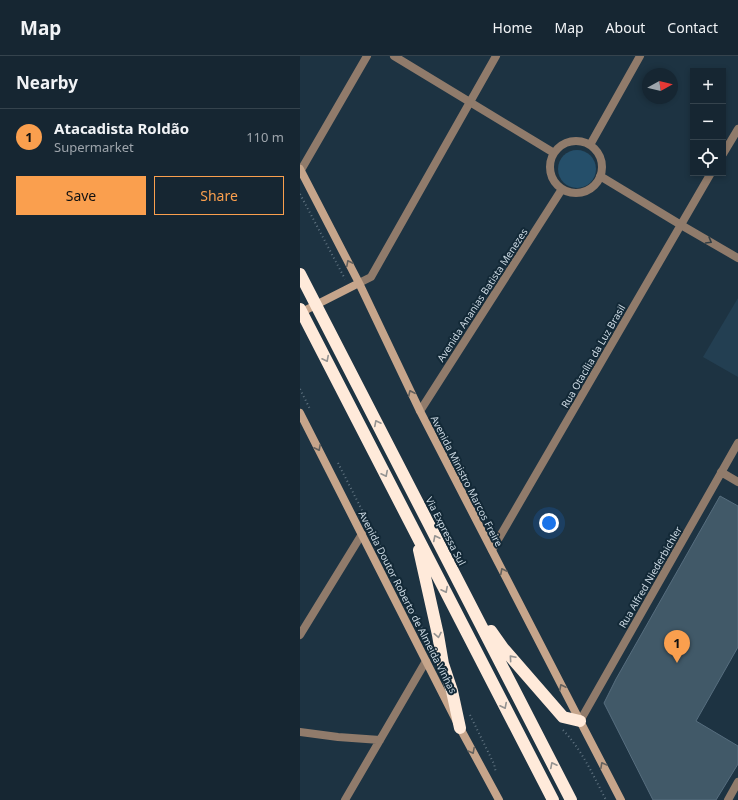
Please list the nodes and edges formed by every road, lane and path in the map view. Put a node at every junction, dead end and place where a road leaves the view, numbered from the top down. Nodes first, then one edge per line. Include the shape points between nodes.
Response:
1 (367, 56) edge
2 (394, 56) edge
3 (496, 56) edge
4 (640, 56) edge
5 (469, 102) junction
6 (738, 128) edge
7 (590, 145) junction
8 (726, 149) edge
9 (554, 153) junction
10 (300, 169) edge
11 (600, 176) junction
12 (709, 176) edge
13 (562, 189) junction
14 (681, 225) junction
15 (738, 258) edge
16 (300, 274) edge
17 (359, 283) junction
18 (300, 309) edge
19 (300, 313) edge
20 (300, 389) edge
21 (311, 410) dead end
22 (420, 411) junction
23 (300, 413) edge
24 (738, 443) edge
25 (335, 458) dead end
26 (721, 472) junction
27 (738, 482) edge
28 (414, 529) junction
29 (362, 534) junction
30 (492, 550) junction
31 (473, 610) junction
32 (300, 635) edge
33 (438, 635) junction
34 (426, 661) junction
35 (470, 714) dead end
36 (580, 721) junction
37 (460, 728) junction
38 (300, 732) edge
39 (380, 740) junction
40 (498, 779) dead end
41 (738, 782) edge
42 (345, 800) edge
43 (498, 800) edge
44 (553, 800) edge
45 (571, 800) edge
46 (621, 800) edge
47 (728, 800) edge

1 - 10 street
2 - 5 street
3 - 5 street
4 - 7 street
5 - 9 street
5 - 17 street via 371,277
6 - 8 street
7 - 9 street via 570,141 561,145
7 - 11 street via 598,153 602,164
9 - 13 street via 550,162 550,173 554,182
17 -> 10 main road, Avenida Ministro Marcos Freire
11 - 13 street via 589,190 570,193
11 - 14 street
12 - 14 street, Rua Otacília da Luz Brasil
13 - 22 street, Avenida Ananias Batista Menezes
14 -> 15 street
14 - 30 street, Rua Otacília da Luz Brasil
31 -> 16 highway, Via Expressa Sul
17 - 19 main road
22 -> 17 main road, Avenida Ministro Marcos Freire
18 -> 28 highway
20 - 21 path
22 - 30 main road, Avenida Ministro Marcos Freire
23 -> 29 main road, Avenida Doutor Roberto de Almeida Vinhas
24 - 26 street, Rua Alfred Niederbichler
25 - 33 path via 424,632 429,636
26 - 27 street
26 - 36 street, Rua Alfred Niederbichler
28 - 33 highway
28 -> 44 highway
29 - 32 street
29 - 34 main road, Avenida Doutor Roberto de Almeida Vinhas
36 -> 30 main road, Avenida Ministro Marcos Freire
36 -> 31 highway via 563,717
45 -> 31 highway, Via Expressa Sul
33 - 37 highway
34 - 37 main road, Avenida Doutor Roberto de Almeida Vinhas
34 - 39 street
35 - 40 path via 494,764
46 -> 36 main road, Avenida Ministro Marcos Freire
37 -> 43 main road, Avenida Doutor Roberto de Almeida Vinhas
38 - 39 street via 338,738
39 - 42 street
41 - 47 street

